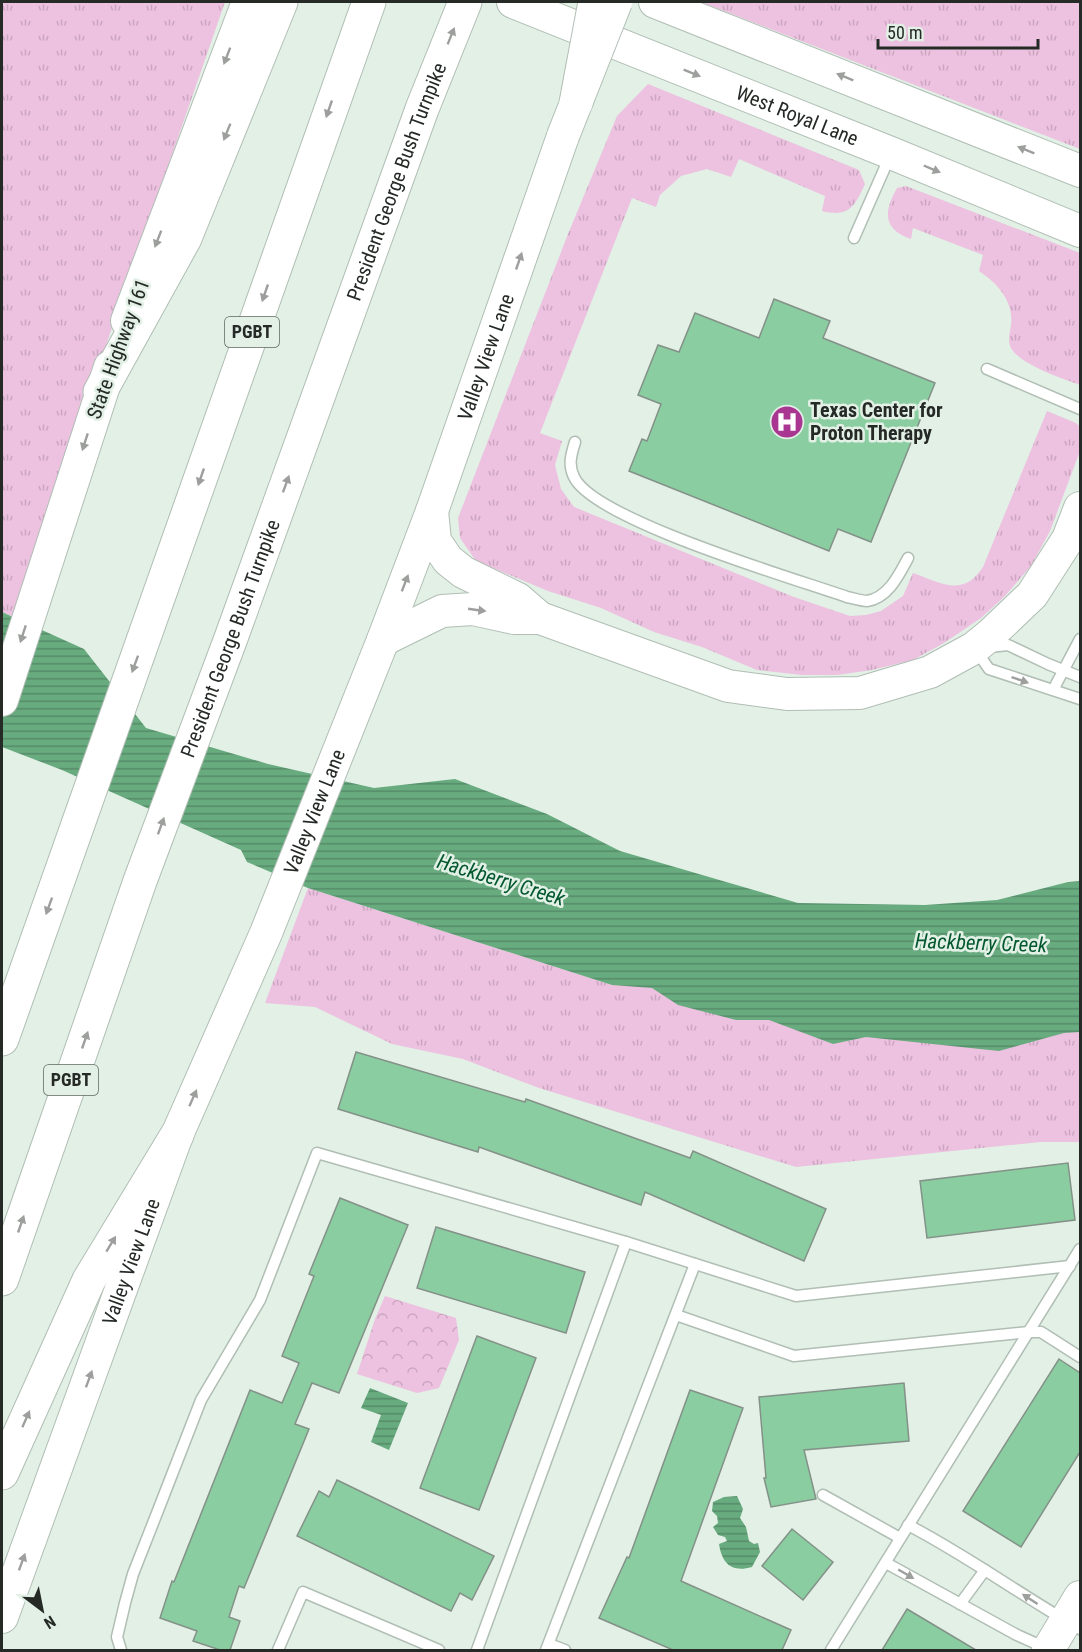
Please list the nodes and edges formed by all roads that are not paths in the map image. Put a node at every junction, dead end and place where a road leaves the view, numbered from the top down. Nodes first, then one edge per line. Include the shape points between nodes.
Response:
1 (369, 2) edge
2 (465, 2) edge
3 (513, 2) edge
4 (595, 2) edge
5 (616, 2) edge
6 (655, 2) edge
7 (267, 8) edge
8 (576, 103) junction
9 (891, 153) junction
10 (1080, 171) edge
11 (1080, 231) edge
12 (854, 238) dead end
13 (987, 369) dead end
14 (100, 392) joint
15 (1080, 409) edge
16 (575, 442) dead end
17 (1080, 508) edge
18 (432, 511) junction
19 (908, 558) dead end
20 (540, 618) junction
21 (1080, 639) edge
22 (383, 640) junction
23 (974, 648) junction
24 (1063, 670) junction
25 (1080, 677) edge
26 (1053, 690) junction
27 (1080, 699) edge
28 (2, 700) edge
29 (2, 1039) edge
30 (177, 1135) junction
31 (626, 1242) junction
32 (1080, 1249) edge
33 (695, 1264) junction
34 (1070, 1266) junction
35 (2, 1279) edge
36 (676, 1315) junction
37 (1029, 1332) junction
38 (1080, 1357) edge
39 (2, 1473) edge
40 (823, 1495) dead end
41 (908, 1525) junction
42 (900, 1538) junction
43 (885, 1563) junction
44 (985, 1570) junction
45 (960, 1604) junction
46 (1076, 1615) edge
47 (2, 1617) edge
48 (547, 1647) edge
49 (121, 1650) edge
50 (278, 1650) edge
51 (439, 1650) edge
52 (477, 1650) edge
53 (564, 1650) edge
54 (831, 1650) edge
55 (1049, 1650) edge

1 -> 29 highway, PGBT
35 -> 2 highway, President George Bush Turnpike / PGBT via 140,881 422,109
3 -> 9 main road, West Royal Lane
4 - 8 highway, bridge
5 - 8 main road, Valley View Lane, bridge
10 -> 6 main road
7 -> 14 highway via 185,238
18 -> 8 main road, Valley View Lane, bridge
9 -> 11 main road, West Royal Lane
9 - 12 lane
13 - 15 lane
14 -> 28 main road, State Highway 161
16 - 19 lane via 569,461 574,478 588,494 651,527 726,556 867,601 883,594
17 - 23 main road via 1068,539 1032,595
18 - 20 main road via 435,541 448,560 463,572 518,599
22 -> 18 main road, Valley View Lane
22 -> 20 main road via 442,611 473,609 514,618
20 - 23 main road via 728,686 787,694 860,693 930,672
21 - 24 lane
30 -> 22 main road, Valley View Lane via 266,933
23 - 24 lane via 1008,645
23 -> 26 lane via 989,669
24 - 25 lane
24 - 26 lane
26 - 27 lane
39 -> 30 highway via 89,1280
47 -> 30 main road, Valley View Lane
31 - 33 lane
31 - 49 lane via 317,1153 260,1300 201,1400 133,1574 117,1637
31 - 52 lane
32 - 34 lane
33 - 34 lane via 796,1296
33 - 36 lane
34 - 37 lane
36 - 37 lane via 794,1356
36 - 48 lane
37 - 38 lane via 1041,1332
37 - 41 lane
40 - 42 lane
41 - 42 lane
41 - 44 lane via 950,1546
42 - 43 lane
43 -> 45 lane
43 - 54 lane
44 - 45 lane
46 -> 44 lane
45 - 55 lane
46 - 55 main road
48 - 53 lane
50 - 51 lane via 303,1592

